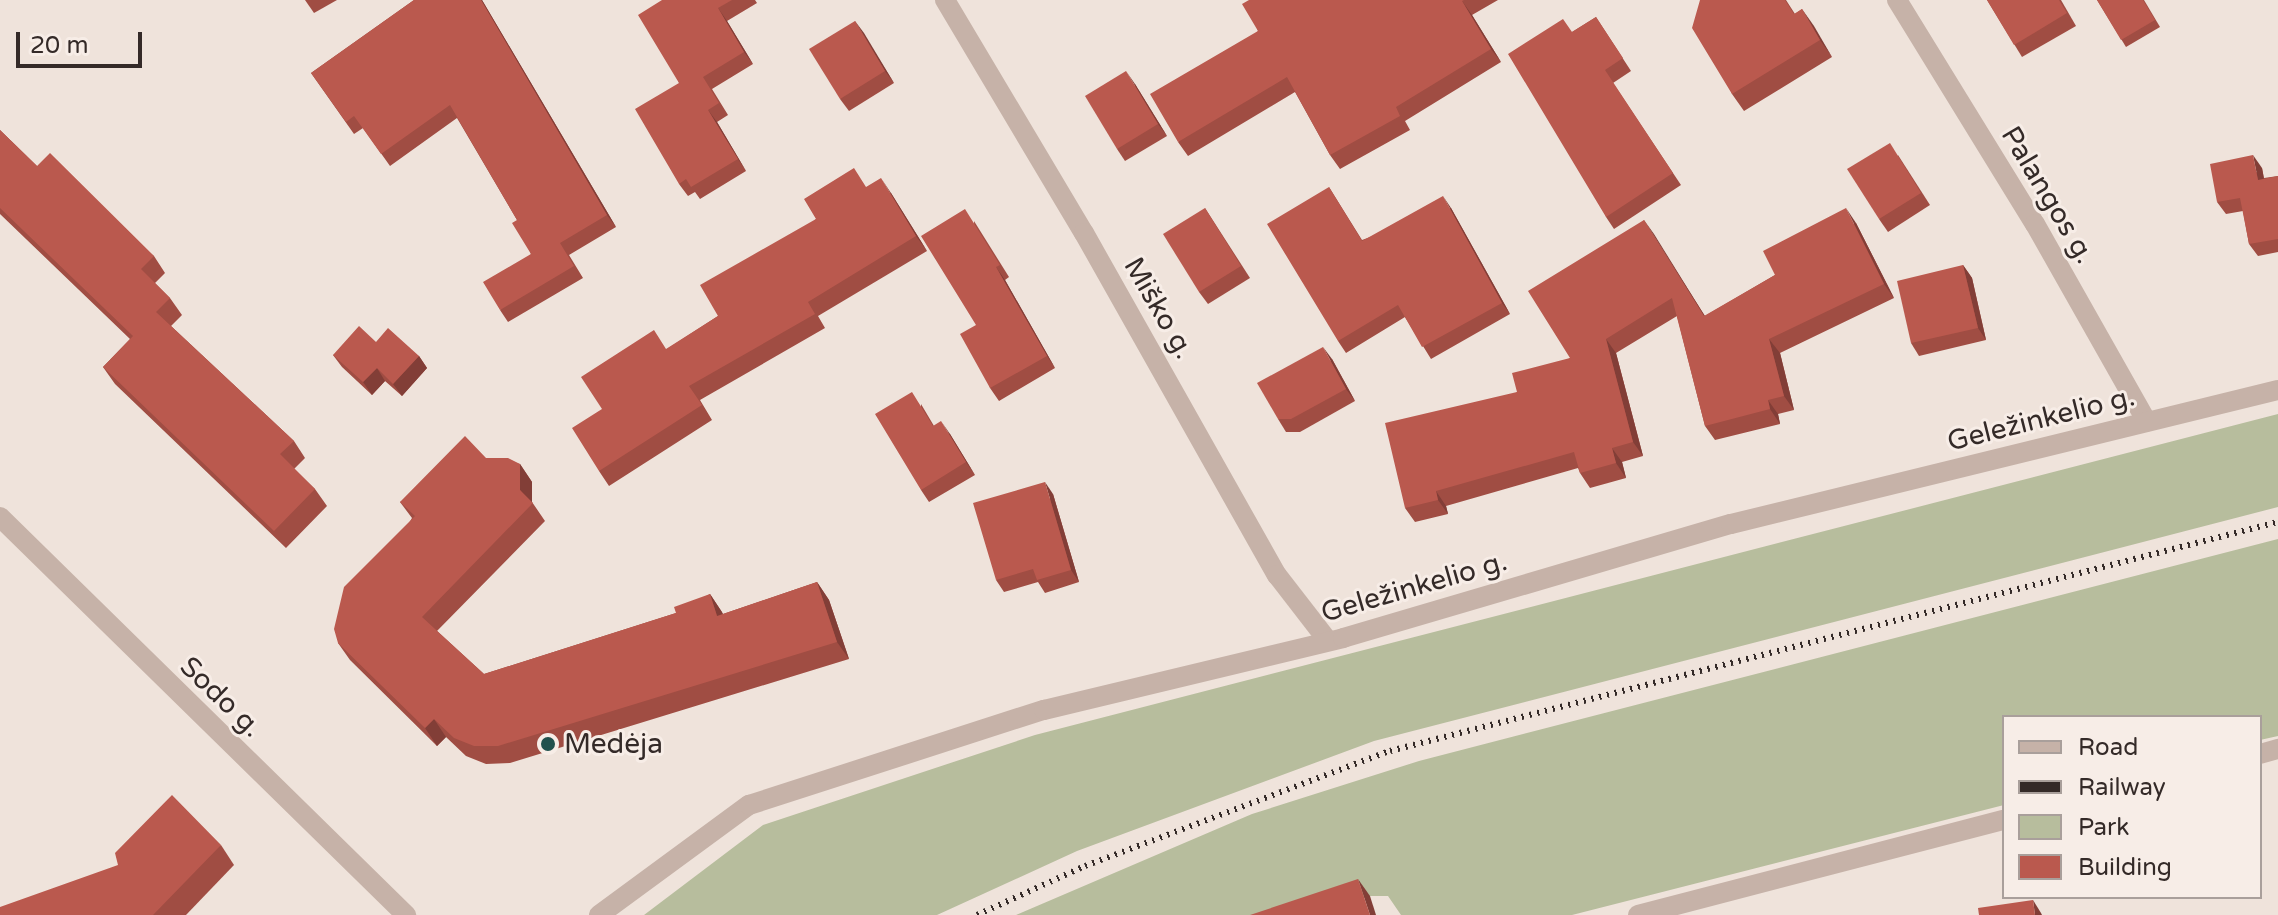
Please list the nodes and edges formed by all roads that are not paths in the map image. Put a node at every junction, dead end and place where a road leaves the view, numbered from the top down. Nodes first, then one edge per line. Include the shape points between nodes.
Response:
1 (945, 0) edge
2 (1897, 0) edge
3 (2278, 390) edge
4 (2147, 422) junction
5 (0, 517) edge
6 (1328, 641) junction
7 (2002, 821) edge
8 (406, 915) edge
9 (599, 915) edge
10 (1638, 915) edge

1 - 6 street, Miško g. via 1277,575
2 - 4 street, Palangos g. via 2035,224
3 - 4 street, Geležinkelio g.
4 - 6 street, Geležinkelio g. via 1731,524
5 - 8 street, Sodo g.
6 - 9 street, Geležinkelio g. via 1044,710 749,805
7 - 10 street

